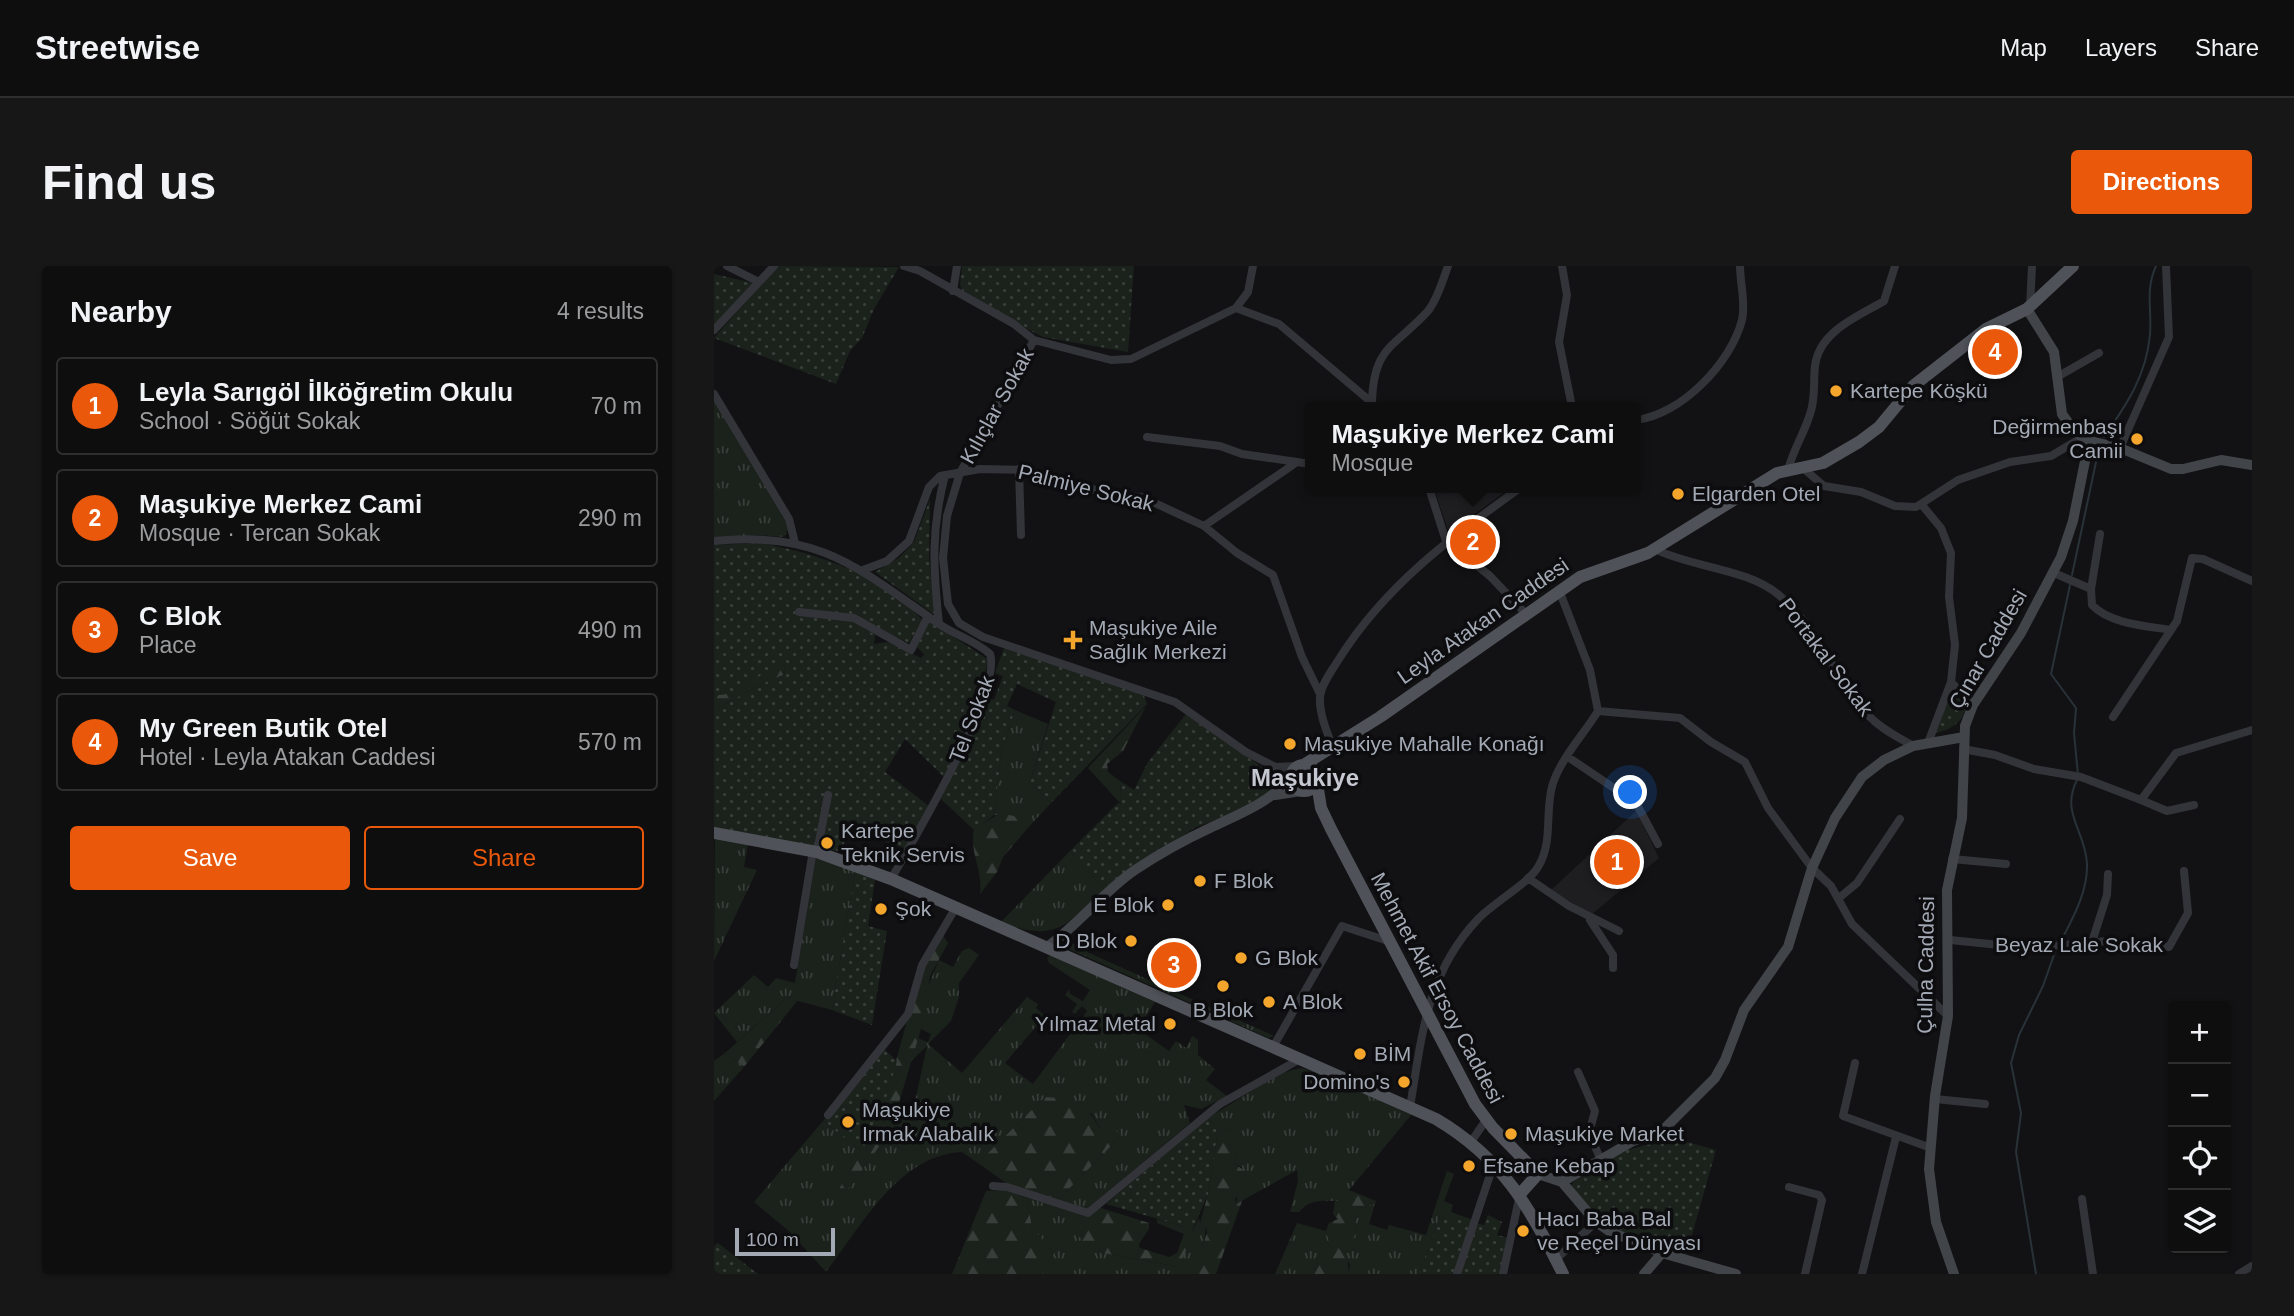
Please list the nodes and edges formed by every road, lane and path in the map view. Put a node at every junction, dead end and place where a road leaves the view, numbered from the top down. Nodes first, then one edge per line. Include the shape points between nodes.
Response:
1 (727, 266) edge
2 (774, 266) edge
3 (904, 266) edge
4 (957, 266) edge
5 (1253, 266) edge
6 (1448, 266) edge
7 (1562, 266) edge
8 (1740, 266) edge
9 (1895, 266) edge
10 (2032, 266) edge
11 (2073, 266) edge
12 (2166, 266) edge
13 (759, 282) junction
14 (953, 291) junction
15 (1236, 308) junction
16 (2028, 308) junction
17 (714, 330) edge
18 (1034, 340) junction
19 (2099, 354) dead end
20 (2057, 377) junction
21 (714, 394) edge
22 (1371, 402) edge
23 (1375, 402) edge
24 (1571, 402) edge
25 (1641, 419) edge
26 (1147, 437) dead end
27 (2086, 439) junction
28 (2120, 448) junction
29 (1297, 462) junction
30 (1305, 463) edge
31 (2252, 465) edge
32 (1019, 469) junction
33 (1804, 469) junction
34 (1788, 470) junction
35 (960, 473) junction
36 (945, 475) junction
37 (1431, 493) edge
38 (1513, 493) edge
39 (1922, 505) junction
40 (1204, 526) junction
41 (2100, 534) dead end
42 (1021, 535) dead end
43 (714, 541) edge
44 (1446, 541) junction
45 (795, 542) junction
46 (1655, 549) junction
47 (863, 570) junction
48 (2054, 573) junction
49 (2252, 581) edge
50 (2091, 589) junction
51 (1559, 590) junction
52 (799, 612) dead end
53 (1525, 613) junction
54 (928, 616) junction
55 (939, 624) junction
56 (2171, 631) junction
57 (1951, 682) junction
58 (1320, 694) junction
59 (1973, 705) junction
60 (1598, 711) junction
61 (2113, 717) dead end
62 (2252, 730) edge
63 (1928, 743) junction
64 (1964, 743) junction
65 (1913, 747) junction
66 (1333, 748) junction
67 (1568, 757) junction
68 (1303, 778) junction
69 (828, 795) dead end
70 (1275, 795) junction
71 (2141, 800) junction
72 (2194, 805) dead end
73 (1900, 819) dead end
74 (714, 833) edge
75 (1658, 844) dead end
76 (815, 852) junction
77 (1952, 859) junction
78 (2006, 864) dead end
79 (1812, 868) junction
80 (2184, 871) dead end
81 (2108, 874) dead end
82 (1528, 878) junction
83 (891, 879) junction
84 (1839, 898) junction
85 (956, 907) junction
86 (1589, 917) junction
87 (1619, 931) dead end
88 (1950, 940) junction
89 (1391, 942) junction
90 (2092, 942) junction
91 (1047, 947) junction
92 (794, 965) dead end
93 (1613, 968) dead end
94 (1426, 1007) junction
95 (1948, 1016) junction
96 (1273, 1047) junction
97 (1300, 1059) junction
98 (1855, 1063) dead end
99 (1578, 1072) dead end
100 (1935, 1099) junction
101 (1985, 1104) dead end
102 (1410, 1107) junction
103 (828, 1115) dead end
104 (1486, 1120) junction
105 (1896, 1137) junction
106 (1471, 1142) junction
107 (1931, 1148) junction
108 (1601, 1160) junction
109 (1494, 1163) junction
110 (1538, 1174) junction
111 (1562, 1182) junction
112 (993, 1186) dead end
113 (1789, 1186) dead end
114 (1520, 1194) junction
115 (2082, 1199) dead end
116 (1596, 1222) junction
117 (1662, 1253) junction
118 (1556, 1259) junction
119 (2252, 1266) edge
120 (1457, 1274) edge
121 (1503, 1274) edge
122 (1563, 1274) edge
123 (1644, 1274) edge
124 (1736, 1274) edge
125 (1805, 1274) edge
126 (1862, 1274) edge
127 (1954, 1274) edge
128 (2093, 1274) edge
129 (2239, 1274) edge

1 - 13 street
2 - 13 street
3 - 14 street
4 - 14 street
5 - 15 street via 1248,292
6 - 23 street via 1430,309 1383,352 1373,377
7 - 24 street via 1567,295 1559,342
8 - 25 street via 1743,319 1729,350 1701,384 1668,410
9 - 34 street via 1884,301 1846,322 1821,350 1810,416
10 - 16 street
11 - 16 main road, Leyla Atakan Caddesi
12 - 28 street via 2169,337
13 - 17 street
14 - 18 street
15 - 18 street via 1131,359 1111,360
15 - 22 street via 1279,324
16 - 20 street via 2051,345
16 - 33 main road, Leyla Atakan Caddesi via 1986,330 1945,360 1903,395 1871,435 1836,457
18 - 35 street, Kılıçlar Sokak
19 - 20 street
20 - 27 street via 2064,420
21 - 45 street via 789,519
26 - 29 street
27 - 28 street
27 - 39 street via 2050,456 2010,462 1958,480
27 - 48 street, Çınar Caddesi via 2071,529
28 - 31 street via 2177,470 2221,460
29 - 30 street
29 - 40 street
32 - 35 street, Palmiye Sokak
32 - 40 street, Palmiye Sokak via 1119,496 1142,497
32 - 42 street
33 - 34 main road, Leyla Atakan Caddesi
33 - 39 street via 1830,487 1861,492 1895,506
34 - 46 main road, Leyla Atakan Caddesi
35 - 36 street, Palmiye Sokak
35 - 68 street, Kılıçlar Sokak via 947,516 943,558 947,604 959,623 983,637 1175,702 1272,767
36 - 47 street via 929,487 903,548 887,561
36 - 55 street via 933,531
37 - 44 street
38 - 44 street
39 - 57 street via 1941,528 1951,553 1949,597 1955,645
40 - 58 street, Palmiye Sokak via 1237,554 1273,575
41 - 50 street
43 - 45 street, Tel Sokak
44 - 53 street via 1490,576
44 - 58 street via 1393,589 1365,622
45 - 47 street, Tel Sokak
46 - 51 main road, Leyla Atakan Caddesi via 1588,572
46 - 65 street, Portakal Sokak via 1779,594 1865,711
47 - 54 street, Tel Sokak
48 - 50 street
48 - 59 street, Çınar Caddesi
49 - 56 street via 2192,558 2180,614
50 - 56 street via 2092,605 2100,611
51 - 53 main road, Leyla Atakan Caddesi
51 - 60 street via 1590,670
52 - 54 street via 854,618 911,649
53 - 66 main road, Leyla Atakan Caddesi
54 - 55 street, Tel Sokak
55 - 83 street, Tel Sokak via 987,651 991,671 948,779
56 - 61 street
57 - 59 street
57 - 63 street
58 - 66 street, Palmiye Sokak
59 - 64 street, Çınar Caddesi
60 - 67 street
60 - 79 street via 1680,718 1745,762 1768,808
62 - 71 street via 2176,753
63 - 64 street, Çınar Caddesi
63 - 65 street, Çınar Caddesi
64 - 71 street via 2034,769 2078,776
64 - 77 street, Çulha Caddesi via 1962,817
65 - 79 street, Çınar Caddesi via 1875,766 1857,783
66 - 68 main road, Leyla Atakan Caddesi
67 - 75 street via 1636,803
67 - 82 street via 1553,782 1545,853
68 - 70 street
68 - 70 street
68 - 89 main road, Mehmet Akif Ersoy Caddesi
69 - 76 street
70 - 91 street via 1137,869
71 - 72 street via 2167,811
73 - 84 street via 1857,883
74 - 76 main road
76 - 83 main road
76 - 92 street
77 - 78 street
77 - 88 street, Çulha Caddesi via 1947,890
79 - 84 street
79 - 108 street, Çınar Caddesi via 1788,947 1744,1010 1715,1078 1665,1128
80 - 90 street, Beyaz Lale Sokak via 2188,913 2172,946
81 - 90 street via 2107,895
82 - 86 street
82 - 94 street via 1490,907 1463,936
83 - 85 main road
84 - 95 street via 1858,930
85 - 91 main road
85 - 103 street via 922,965 908,1014
86 - 87 street
86 - 93 street via 1613,955
88 - 90 street, Beyaz Lale Sokak via 2029,948
88 - 95 street, Çulha Caddesi
89 - 94 main road, Mehmet Akif Ersoy Caddesi
89 - 96 street via 1347,925 1339,928
91 - 96 main road
94 - 102 street
94 - 104 main road, Mehmet Akif Ersoy Caddesi
95 - 100 street, Çulha Caddesi
96 - 97 main road
97 - 102 main road
97 - 112 street via 1220,1104 1088,1213
98 - 105 street via 1843,1116
99 - 108 street via 1593,1105 1589,1133
100 - 101 street
100 - 107 street, Çulha Caddesi
102 - 106 main road
104 - 106 street
104 - 110 main road, Mehmet Akif Ersoy Caddesi
105 - 107 street
105 - 126 street
106 - 109 main road
107 - 127 street, Çulha Caddesi via 1929,1181 1936,1222
108 - 111 street, Çınar Caddesi
109 - 114 main road
109 - 120 street
110 - 111 street
110 - 114 main road
111 - 116 street
113 - 125 street via 1815,1193 1822,1200
114 - 118 main road
114 - 121 street
115 - 128 street
116 - 117 street
116 - 118 street
117 - 123 street
117 - 124 street
118 - 122 main road
119 - 129 street

